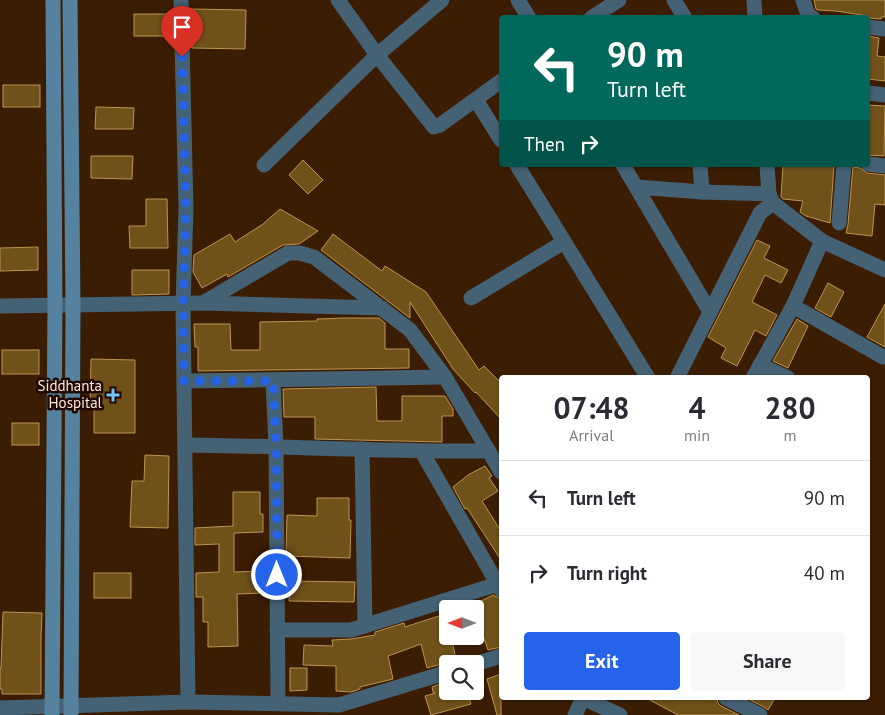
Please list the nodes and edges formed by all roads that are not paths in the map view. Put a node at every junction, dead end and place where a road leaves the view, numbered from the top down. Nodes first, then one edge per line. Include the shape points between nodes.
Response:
1 (53, 0) edge
2 (70, 0) edge
3 (181, 0) edge
4 (338, 0) edge
5 (442, 0) edge
6 (518, 0) edge
7 (619, 0) edge
8 (674, 0) edge
9 (754, 0) edge
10 (803, 0) edge
11 (527, 15) edge
12 (596, 15) edge
13 (683, 15) edge
14 (755, 15) edge
15 (808, 15) edge
16 (870, 27) edge
17 (885, 29) edge
18 (377, 55) junction
19 (499, 83) edge
20 (870, 93) edge
21 (885, 95) edge
22 (476, 100) junction
23 (499, 137) edge
24 (870, 164) edge
25 (264, 165) dead end
26 (885, 166) edge
27 (518, 167) edge
28 (623, 167) edge
29 (700, 167) edge
30 (767, 167) edge
31 (844, 167) edge
32 (637, 187) junction
33 (702, 192) junction
34 (771, 199) junction
35 (839, 223) dead end
36 (564, 242) junction
37 (822, 242) junction
38 (885, 270) edge
39 (471, 298) dead end
40 (203, 304) junction
41 (55, 305) junction
42 (73, 305) junction
43 (183, 305) junction
44 (0, 306) edge
45 (793, 306) junction
46 (382, 308) junction
47 (710, 312) junction
48 (883, 357) dead end
49 (757, 371) edge
50 (646, 375) edge
51 (678, 375) edge
52 (775, 375) edge
53 (445, 377) junction
54 (184, 381) junction
55 (273, 381) junction
56 (185, 445) junction
57 (276, 446) junction
58 (362, 449) junction
59 (489, 451) junction
60 (422, 452) junction
61 (499, 468) edge
62 (499, 587) edge
63 (365, 626) junction
64 (277, 630) junction
65 (499, 657) edge
66 (484, 661) edge
67 (439, 675) edge
68 (582, 700) edge
69 (587, 700) edge
70 (730, 700) edge
71 (188, 702) junction
72 (278, 703) junction
73 (0, 708) edge
74 (339, 710) edge
75 (52, 711) edge
76 (71, 711) edge
77 (574, 715) edge
78 (620, 715) edge
79 (760, 715) edge

1 - 41 street
2 - 42 street
3 - 43 street via 186,208
4 - 18 street
5 - 18 street
6 - 11 street
7 - 12 street
8 - 13 street
9 - 14 street
10 - 15 street
16 - 17 street
18 - 22 street via 434,127
18 - 25 street
19 - 22 street
20 - 21 street
22 - 23 street
24 - 26 street
27 - 36 street
28 - 32 street
29 - 33 street
30 - 34 street
31 - 35 street
32 - 33 street
32 - 47 street
33 - 34 street
34 - 37 street
34 - 47 street via 760,213
36 - 39 street
36 - 50 street
37 - 38 street
37 - 45 street
40 - 43 street
40 - 46 street
40 - 46 street via 288,254 299,253 314,257
41 - 42 street
41 - 44 street
41 - 75 street
42 - 43 street
42 - 76 street
43 - 54 street
45 - 48 street
45 - 49 street
46 - 53 street via 410,330
47 - 51 street
49 - 52 street
53 - 55 street
53 - 59 street
54 - 55 street
54 - 56 street
55 - 57 street
56 - 57 street
56 - 71 street
57 - 58 street
57 - 64 street
58 - 60 street
58 - 63 street
59 - 60 street
59 - 61 street
60 - 62 street
62 - 63 street
63 - 64 street via 351,630
64 - 72 street
65 - 66 street
67 - 74 street
68 - 77 street
69 - 78 street
70 - 79 street
71 - 72 street
71 - 76 street
72 - 74 street
73 - 75 street
75 - 76 street

